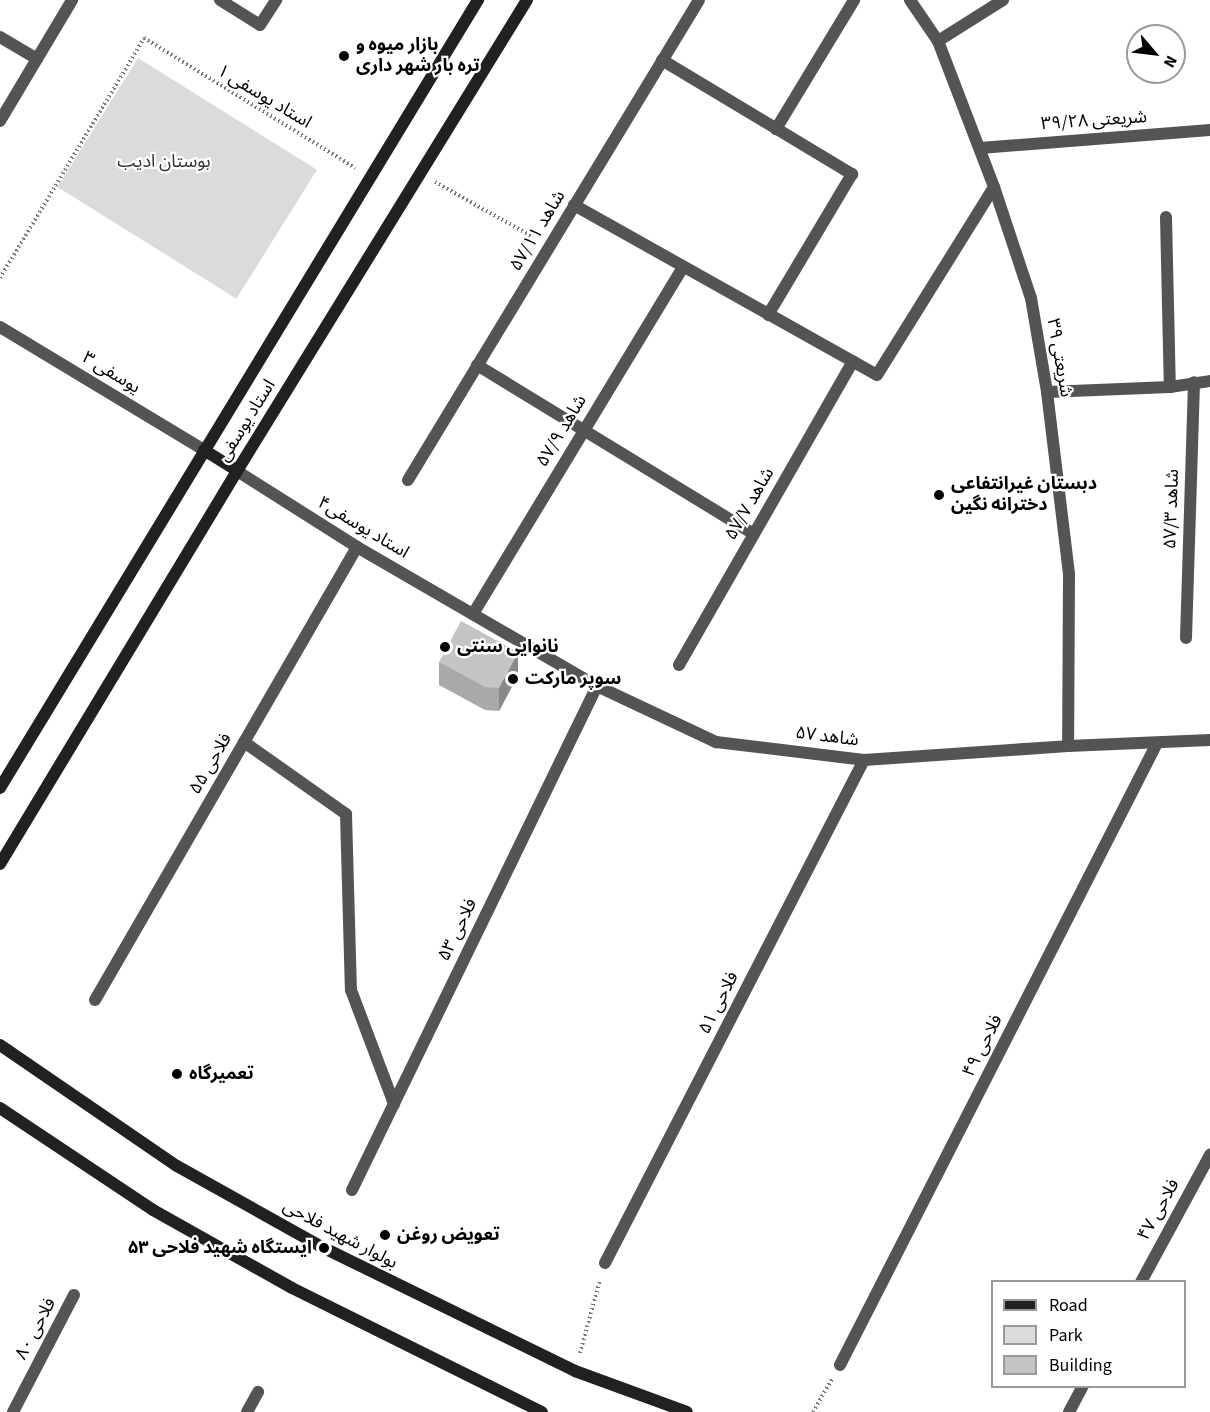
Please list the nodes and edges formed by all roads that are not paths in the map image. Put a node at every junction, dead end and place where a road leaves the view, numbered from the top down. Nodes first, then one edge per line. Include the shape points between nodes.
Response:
1 (72, 0) edge
2 (220, 0) edge
3 (276, 0) edge
4 (478, 0) edge
5 (527, 0) edge
6 (699, 0) edge
7 (854, 0) edge
8 (910, 0) edge
9 (1003, 0) edge
10 (0, 37) edge
11 (938, 41) junction
12 (37, 59) junction
13 (663, 60) junction
14 (0, 122) edge
15 (776, 129) junction
16 (1210, 130) edge
17 (980, 148) junction
18 (994, 187) junction
19 (574, 205) junction
20 (1166, 217) dead end
21 (683, 267) junction
22 (768, 315) junction
23 (0, 327) edge
24 (853, 361) junction
25 (477, 365) junction
26 (1210, 381) edge
27 (1194, 382) junction
28 (1170, 387) junction
29 (1047, 392) junction
30 (584, 430) junction
31 (204, 450) junction
32 (237, 471) junction
33 (408, 480) dead end
34 (754, 534) junction
35 (357, 546) junction
36 (472, 614) junction
37 (1186, 638) dead end
38 (679, 664) dead end
39 (597, 686) junction
40 (1210, 740) edge
41 (244, 742) junction
42 (1157, 743) junction
43 (1068, 746) junction
44 (864, 760) junction
45 (0, 788) edge
46 (0, 864) edge
47 (95, 1000) dead end
48 (0, 1045) edge
49 (394, 1104) junction
50 (0, 1108) edge
51 (1210, 1155) edge
52 (352, 1190) dead end
53 (605, 1263) road end
54 (1141, 1280) edge
55 (74, 1295) dead end
56 (840, 1365) road end
57 (1082, 1388) edge
58 (258, 1392) dead end
59 (13, 1412) edge
60 (247, 1412) edge
61 (542, 1412) edge
62 (687, 1412) edge
63 (1069, 1412) edge

1 - 12 street
2 - 3 street via 261,25
4 - 31 street, استاد یوسفی
5 - 32 street, استاد یوسفی
6 - 13 street, شاهد ۵۷/۱۱
7 - 15 street
8 - 11 street, شریعتی ۳۹
9 - 11 street
10 - 12 street
11 - 17 street, شریعتی ۳۹
12 - 14 street
13 - 15 street
13 - 19 street, شاهد ۵۷/۱۱
15 - 22 street via 852,174
16 - 17 street, شریعتی ۳۹/۲۸
17 - 18 street, شریعتی ۳۹
18 - 24 street via 877,375
18 - 29 street, شریعتی ۳۹ via 1031,298
19 - 21 street
19 - 25 street, شاهد ۵۷/۱۱
20 - 28 street
21 - 22 street
21 - 30 street, شاهد ۵۷/۹
22 - 24 street
23 - 31 street, یوسفی ۳
24 - 34 street, شاهد ۵۷/۷
25 - 30 street
25 - 33 street, شاهد ۵۷/۱۱
26 - 27 street
27 - 28 street
27 - 37 street, شاهد ۵۷/۳
28 - 29 street
29 - 43 street, شریعتی ۳۹ via 1069,574
30 - 34 street
30 - 36 street, شاهد ۵۷/۹
31 - 32 street
31 - 45 street, استاد یوسفی
32 - 35 street, استاد یوسفی۴
32 - 46 street, استاد یوسفی
34 - 38 street, شاهد ۵۷/۷
35 - 36 street, استاد یوسفی۴
35 - 41 street, فلاحی ۵۵
36 - 39 street, شاهد ۵۷
39 - 44 street, شاهد ۵۷ via 716,742
39 - 49 street, فلاحی ۵۳
40 - 42 street, شاهد ۵۷
41 - 47 street, فلاحی ۵۵
41 - 49 street via 346,814 351,990
42 - 43 street, شاهد ۵۷
42 - 56 street, فلاحی ۴۹
43 - 44 street, شاهد ۵۷
44 - 53 street, فلاحی ۵۱
48 - 62 street, بولوار شهید فلاحی via 177,1166 334,1254 575,1371
49 - 52 street, فلاحی ۵۳
50 - 61 street via 153,1210 292,1288
51 - 54 street, فلاحی ۴۷
55 - 59 street, فلاحی ۸۰
57 - 63 street
58 - 60 street

